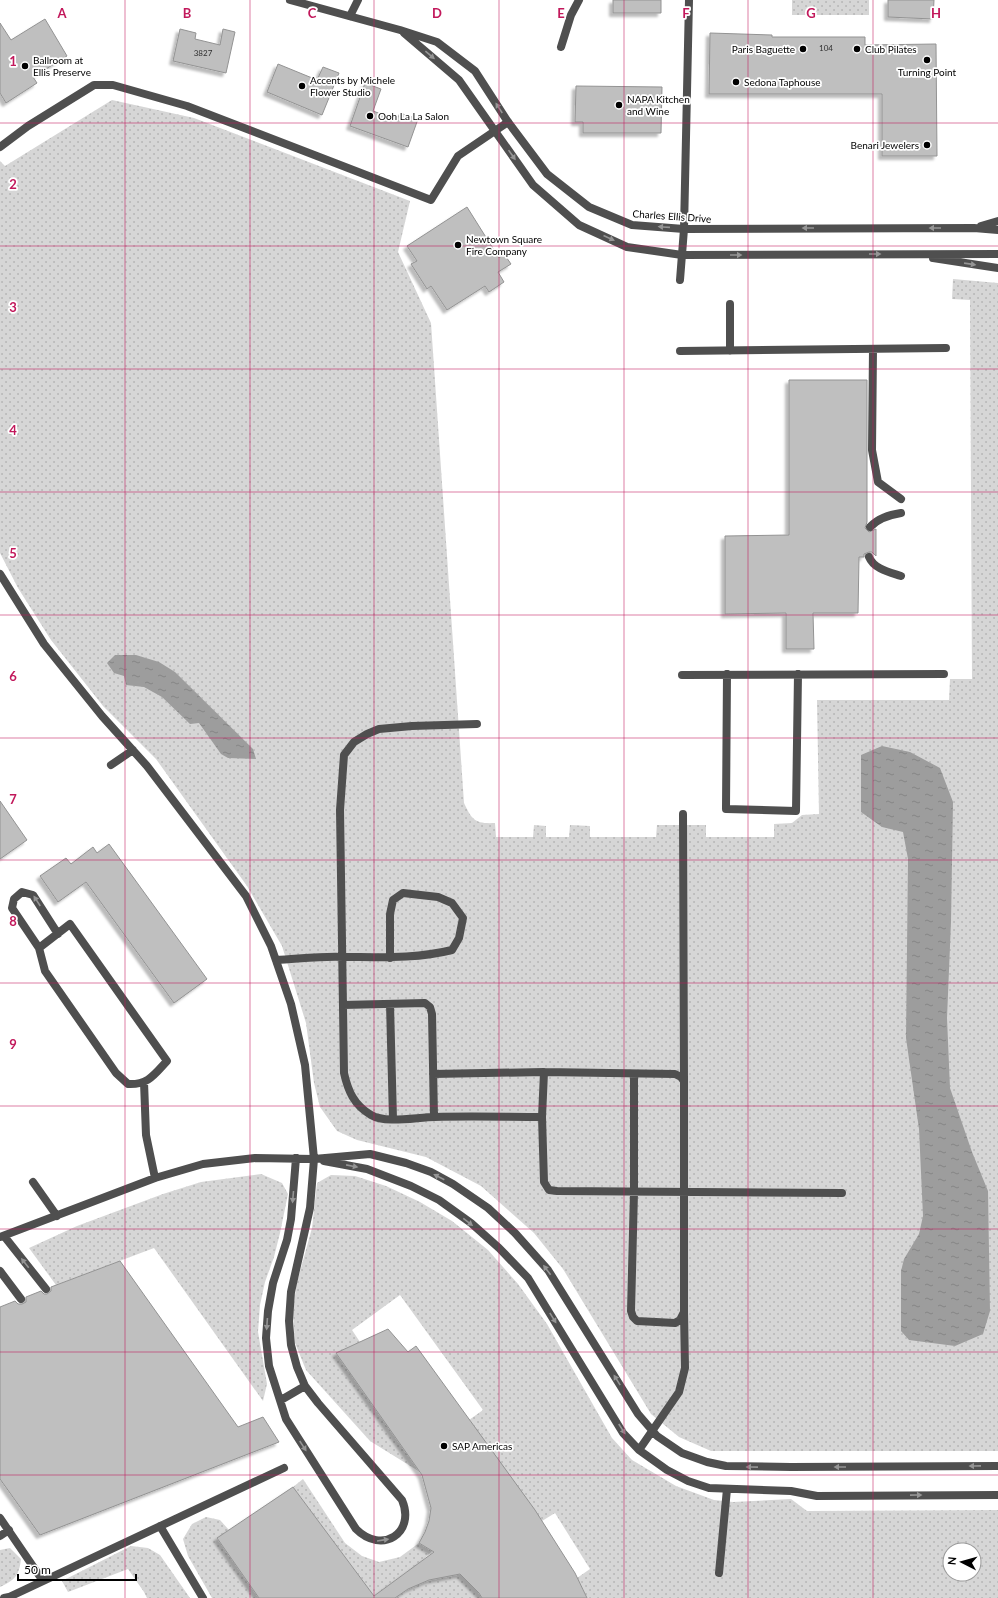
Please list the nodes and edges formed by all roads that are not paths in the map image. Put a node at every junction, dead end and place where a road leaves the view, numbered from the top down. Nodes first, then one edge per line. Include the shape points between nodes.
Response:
1 (290, 0) edge
2 (358, 0) edge
3 (579, 0) edge
4 (689, 0) edge
5 (350, 16) junction
6 (400, 30) junction
7 (561, 48) dead end
8 (508, 122) junction
9 (494, 131) junction
10 (0, 147) edge
11 (998, 221) edge
12 (684, 228) junction
13 (974, 228) junction
14 (998, 230) edge
15 (904, 254) junction
16 (998, 254) edge
17 (682, 255) junction
18 (998, 268) edge
19 (680, 280) dead end
20 (730, 304) dead end
21 (946, 348) dead end
22 (873, 349) junction
23 (680, 351) dead end
24 (730, 351) junction
25 (901, 498) dead end
26 (901, 513) dead end
27 (870, 527) dead end
28 (868, 556) dead end
29 (0, 574) edge
30 (901, 576) dead end
31 (682, 674) dead end
32 (727, 674) junction
33 (798, 674) junction
34 (944, 674) dead end
35 (477, 724) dead end
36 (132, 750) junction
37 (111, 765) dead end
38 (683, 814) dead end
39 (58, 934) junction
40 (39, 948) junction
41 (342, 956) junction
42 (390, 958) junction
43 (276, 960) junction
44 (390, 1004) junction
45 (343, 1005) junction
46 (544, 1072) junction
47 (433, 1074) junction
48 (634, 1074) junction
49 (684, 1081) junction
50 (144, 1082) junction
51 (434, 1117) junction
52 (542, 1117) junction
53 (393, 1119) junction
54 (296, 1158) junction
55 (314, 1159) junction
56 (155, 1178) junction
57 (33, 1182) dead end
58 (634, 1192) junction
59 (684, 1192) junction
60 (842, 1193) dead end
61 (57, 1216) junction
62 (2, 1237) edge
63 (0, 1271) edge
64 (46, 1289) dead end
65 (21, 1299) dead end
66 (684, 1312) junction
67 (305, 1386) junction
68 (281, 1400) junction
69 (653, 1431) junction
70 (638, 1450) junction
71 (998, 1466) edge
72 (284, 1468) dead end
73 (727, 1489) junction
74 (998, 1495) edge
75 (0, 1518) edge
76 (160, 1526) junction
77 (8, 1530) junction
78 (0, 1536) edge
79 (719, 1573) dead end
80 (43, 1581) junction
81 (4, 1598) edge
82 (203, 1598) edge

1 - 5 street, Charles Ellis Drive
2 - 5 street
3 - 7 street via 571,15
4 - 12 street
5 - 6 street, Charles Ellis Drive
8 -> 6 street, Charles Ellis Drive via 475,71 437,42
6 -> 9 street, Charles Ellis Drive via 459,80
8 - 9 street
12 -> 8 street, Charles Ellis Drive via 632,225 589,207 547,174
9 - 10 street via 458,156 431,200 187,106 113,85 94,86 28,126
9 -> 17 street, Charles Ellis Drive via 533,185 579,225 627,247
11 - 13 street, Charles Ellis Drive
13 -> 12 street, Charles Ellis Drive
12 - 17 street
13 - 14 street, Charles Ellis Drive
15 - 16 street, Charles Ellis Drive
17 -> 15 street, Charles Ellis Drive
15 -> 18 street, Charles Ellis Drive
17 - 19 street
20 - 24 street
21 - 22 street
22 - 24 street
22 - 25 street via 872,450 878,482
23 - 24 street
26 - 27 street via 875,521
28 - 30 street via 871,562 886,572
29 - 36 street via 44,644
31 - 32 street
32 - 33 street
32 - 33 street via 726,810 796,811
33 - 34 street
35 - 41 street via 380,729 354,742 344,755 340,810
36 - 37 street
36 - 43 street via 166,790 246,896
38 - 49 street
39 - 40 street
39 -> 40 street via 33,895 22,892 14,899 12,908
39 - 50 street via 70,924 167,1061
40 - 50 street via 45,971 116,1073 128,1084 139,1085
41 - 42 street
41 - 43 street
41 - 45 street
42 - 42 street via 390,914 393,900 403,893 438,897 452,903 463,918 459,938 452,950 432,955
43 - 55 street via 291,1004 305,1065
44 - 45 street
44 - 47 street via 425,1003 430,1007
44 - 53 street
45 - 53 street via 344,1073 348,1090 356,1104 372,1116
46 - 47 street
46 - 48 street
46 - 52 street
47 - 51 street
48 - 49 street via 675,1074
48 - 58 street
49 - 59 street
50 - 56 street via 146,1135
51 - 52 street
51 - 53 street
52 - 58 street via 544,1182 549,1190
54 - 55 street
54 - 56 street via 255,1158 203,1164
54 -> 68 street via 288,1233 273,1284 267,1318 269,1366
55 - 67 street via 310,1208 291,1292 289,1321 291,1345
69 -> 55 street via 638,1414 548,1270 515,1233 488,1208 453,1184 406,1163 370,1154
55 -> 70 street via 367,1169 411,1186 439,1200 488,1238 528,1278 623,1433
56 - 61 street
57 - 61 street
58 - 59 street
58 - 66 street via 631,1311 633,1317 637,1321 675,1323
59 - 60 street
59 - 66 street
61 - 62 street
64 -> 62 street
63 - 65 street
66 - 69 street via 685,1368 679,1392
67 - 68 street
68 -> 67 street via 286,1419 356,1529 371,1540 386,1540 395,1536 405,1521 406,1508 402,1500
69 - 70 street
71 -> 69 street via 726,1466 682,1453
70 - 73 street via 688,1481 709,1488
72 - 76 street
73 -> 74 street via 791,1491 817,1496
73 - 79 street
75 - 77 street
76 - 80 street
76 - 82 street
77 - 78 street
77 - 80 street
80 - 81 street

